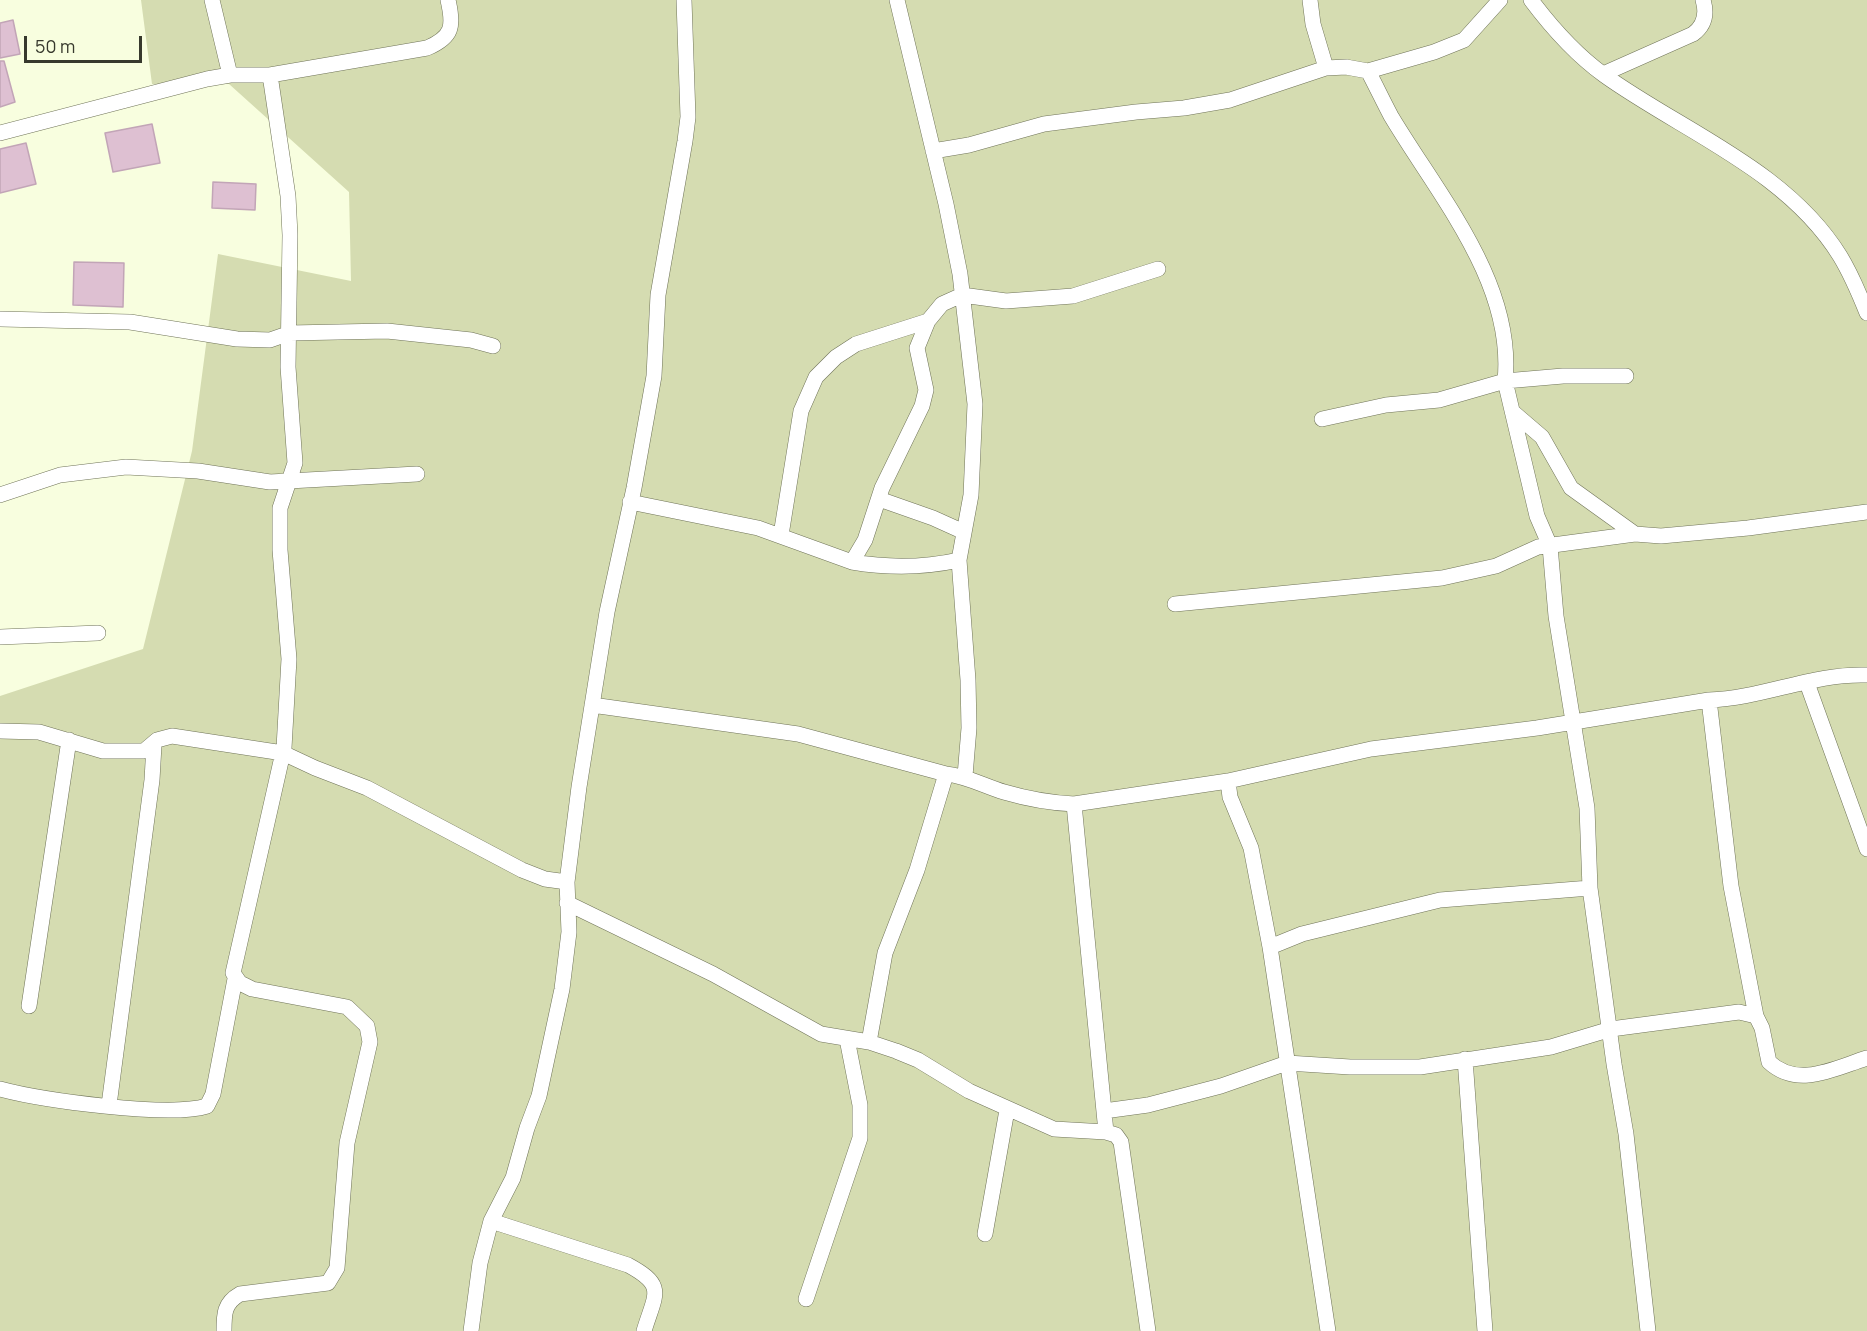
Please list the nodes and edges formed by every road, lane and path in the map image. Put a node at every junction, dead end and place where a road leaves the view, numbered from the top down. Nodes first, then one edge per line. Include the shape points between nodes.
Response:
1 (212, 0) edge
2 (448, 0) edge
3 (684, 0) edge
4 (897, 0) edge
5 (1310, 0) edge
6 (1500, 0) edge
7 (1531, 0) edge
8 (1703, 0) edge
9 (1326, 68) junction
10 (1368, 71) junction
11 (1603, 74) junction
12 (230, 75) junction
13 (270, 75) junction
14 (0, 133) edge
15 (933, 151) junction
16 (1158, 269) dead end
17 (962, 295) junction
18 (1867, 313) edge
19 (0, 319) edge
20 (928, 321) junction
21 (290, 333) junction
22 (493, 346) dead end
23 (1626, 376) dead end
24 (1505, 381) junction
25 (1514, 413) junction
26 (1322, 419) dead end
27 (417, 474) dead end
28 (290, 479) junction
29 (0, 495) edge
30 (879, 499) junction
31 (630, 502) junction
32 (1867, 512) edge
33 (964, 532) junction
34 (1635, 534) junction
35 (781, 535) junction
36 (1550, 546) junction
37 (959, 560) junction
38 (852, 562) junction
39 (1175, 604) dead end
40 (98, 633) dead end
41 (0, 637) edge
42 (1867, 675) edge
43 (1807, 682) junction
44 (1709, 700) junction
45 (591, 705) junction
46 (1572, 721) junction
47 (0, 731) edge
48 (69, 740) junction
49 (154, 745) junction
50 (283, 753) junction
51 (946, 774) junction
52 (965, 776) junction
53 (1228, 781) junction
54 (1074, 804) junction
55 (1867, 849) edge
56 (567, 882) junction
57 (1590, 888) junction
58 (567, 903) junction
59 (1270, 947) junction
60 (235, 979) junction
61 (29, 1006) dead end
62 (1756, 1016) junction
63 (1611, 1029) junction
64 (847, 1039) junction
65 (869, 1042) junction
66 (1465, 1059) junction
67 (1867, 1059) edge
68 (1287, 1063) junction
69 (0, 1089) edge
70 (109, 1105) junction
71 (1006, 1110) junction
72 (1104, 1111) junction
73 (1106, 1132) junction
74 (491, 1221) junction
75 (985, 1234) dead end
76 (806, 1299) dead end
77 (224, 1331) edge
78 (471, 1331) edge
79 (644, 1331) edge
80 (1148, 1331) edge
81 (1328, 1331) edge
82 (1485, 1331) edge
83 (1648, 1331) edge

1 - 12 street
2 - 13 street via 448,34 427,48
3 - 31 street via 688,117 658,295 654,376
4 - 15 street
5 - 9 street
6 - 10 street via 1464,40
7 - 11 street via 1568,44
8 - 11 street via 1705,16 1694,34
9 - 10 street
9 - 15 street via 1230,100 1044,124
10 - 24 street via 1390,114 1468,236 1487,279 1503,336
11 - 18 street via 1767,180 1805,213 1840,255
12 - 13 street
12 - 14 street
13 - 21 street via 288,196
15 - 17 street
16 - 17 street via 1062,297 1006,301
17 - 20 street via 942,304
17 - 33 street via 975,404 971,495
19 - 21 street via 130,322 237,339 270,340
20 - 30 street via 917,348 925,398
20 - 35 street via 856,344 816,376 801,411
21 - 22 street via 387,331
21 - 28 street via 288,367 295,463
23 - 24 street
24 - 25 street
24 - 26 street via 1439,400 1386,405
25 - 34 street via 1547,443 1571,488
25 - 36 street via 1537,516
27 - 28 street
28 - 29 street via 270,482 198,471 126,467 60,475
28 - 50 street via 280,508 289,659
30 - 33 street
30 - 38 street via 865,540
31 - 35 street
31 - 45 street
32 - 34 street via 1700,533
33 - 37 street
34 - 36 street
35 - 38 street
36 - 39 street via 1526,550 1496,566 1442,578
36 - 46 street
37 - 38 street via 905,567
37 - 52 street via 968,680
40 - 41 street
42 - 43 street via 1846,674
43 - 44 street via 1736,699
43 - 55 street
44 - 46 street
44 - 62 street via 1731,886
45 - 51 street via 798,734
45 - 56 street
46 - 53 street via 1371,749
46 - 57 street via 1587,808
47 - 48 street via 39,732
48 - 49 street via 103,751 144,751
48 - 61 street
49 - 50 street via 157,740 172,736
49 - 70 street
50 - 56 street via 378,793 522,870
50 - 60 street via 233,969
51 - 52 street
51 - 65 street via 917,870 885,953
52 - 54 street via 1048,803
53 - 54 street
53 - 59 street via 1230,797 1251,848
54 - 72 street
56 - 58 street
57 - 59 street via 1440,900 1302,934
57 - 63 street
58 - 64 street via 712,974 811,1029
58 - 74 street via 565,966 545,1072 513,1178
59 - 68 street
60 - 70 street via 213,1094 207,1106 161,1110
60 - 77 street via 252,989 347,1007 367,1026 370,1042 352,1116 334,1276 328,1283 240,1294 230,1300 224,1311
62 - 63 street via 1739,1012
62 - 67 street via 1769,1062 1786,1073 1806,1077
63 - 66 street via 1551,1047
63 - 83 street
64 - 65 street
64 - 76 street via 860,1105 860,1138
65 - 71 street via 918,1060
66 - 68 street via 1420,1067
66 - 82 street
68 - 72 street via 1169,1100
68 - 81 street
69 - 70 street via 29,1097
71 - 73 street via 1064,1131
71 - 75 street
72 - 73 street
73 - 80 street via 1116,1135 1121,1142
74 - 78 street via 480,1263
74 - 79 street via 628,1265 647,1275 656,1292

